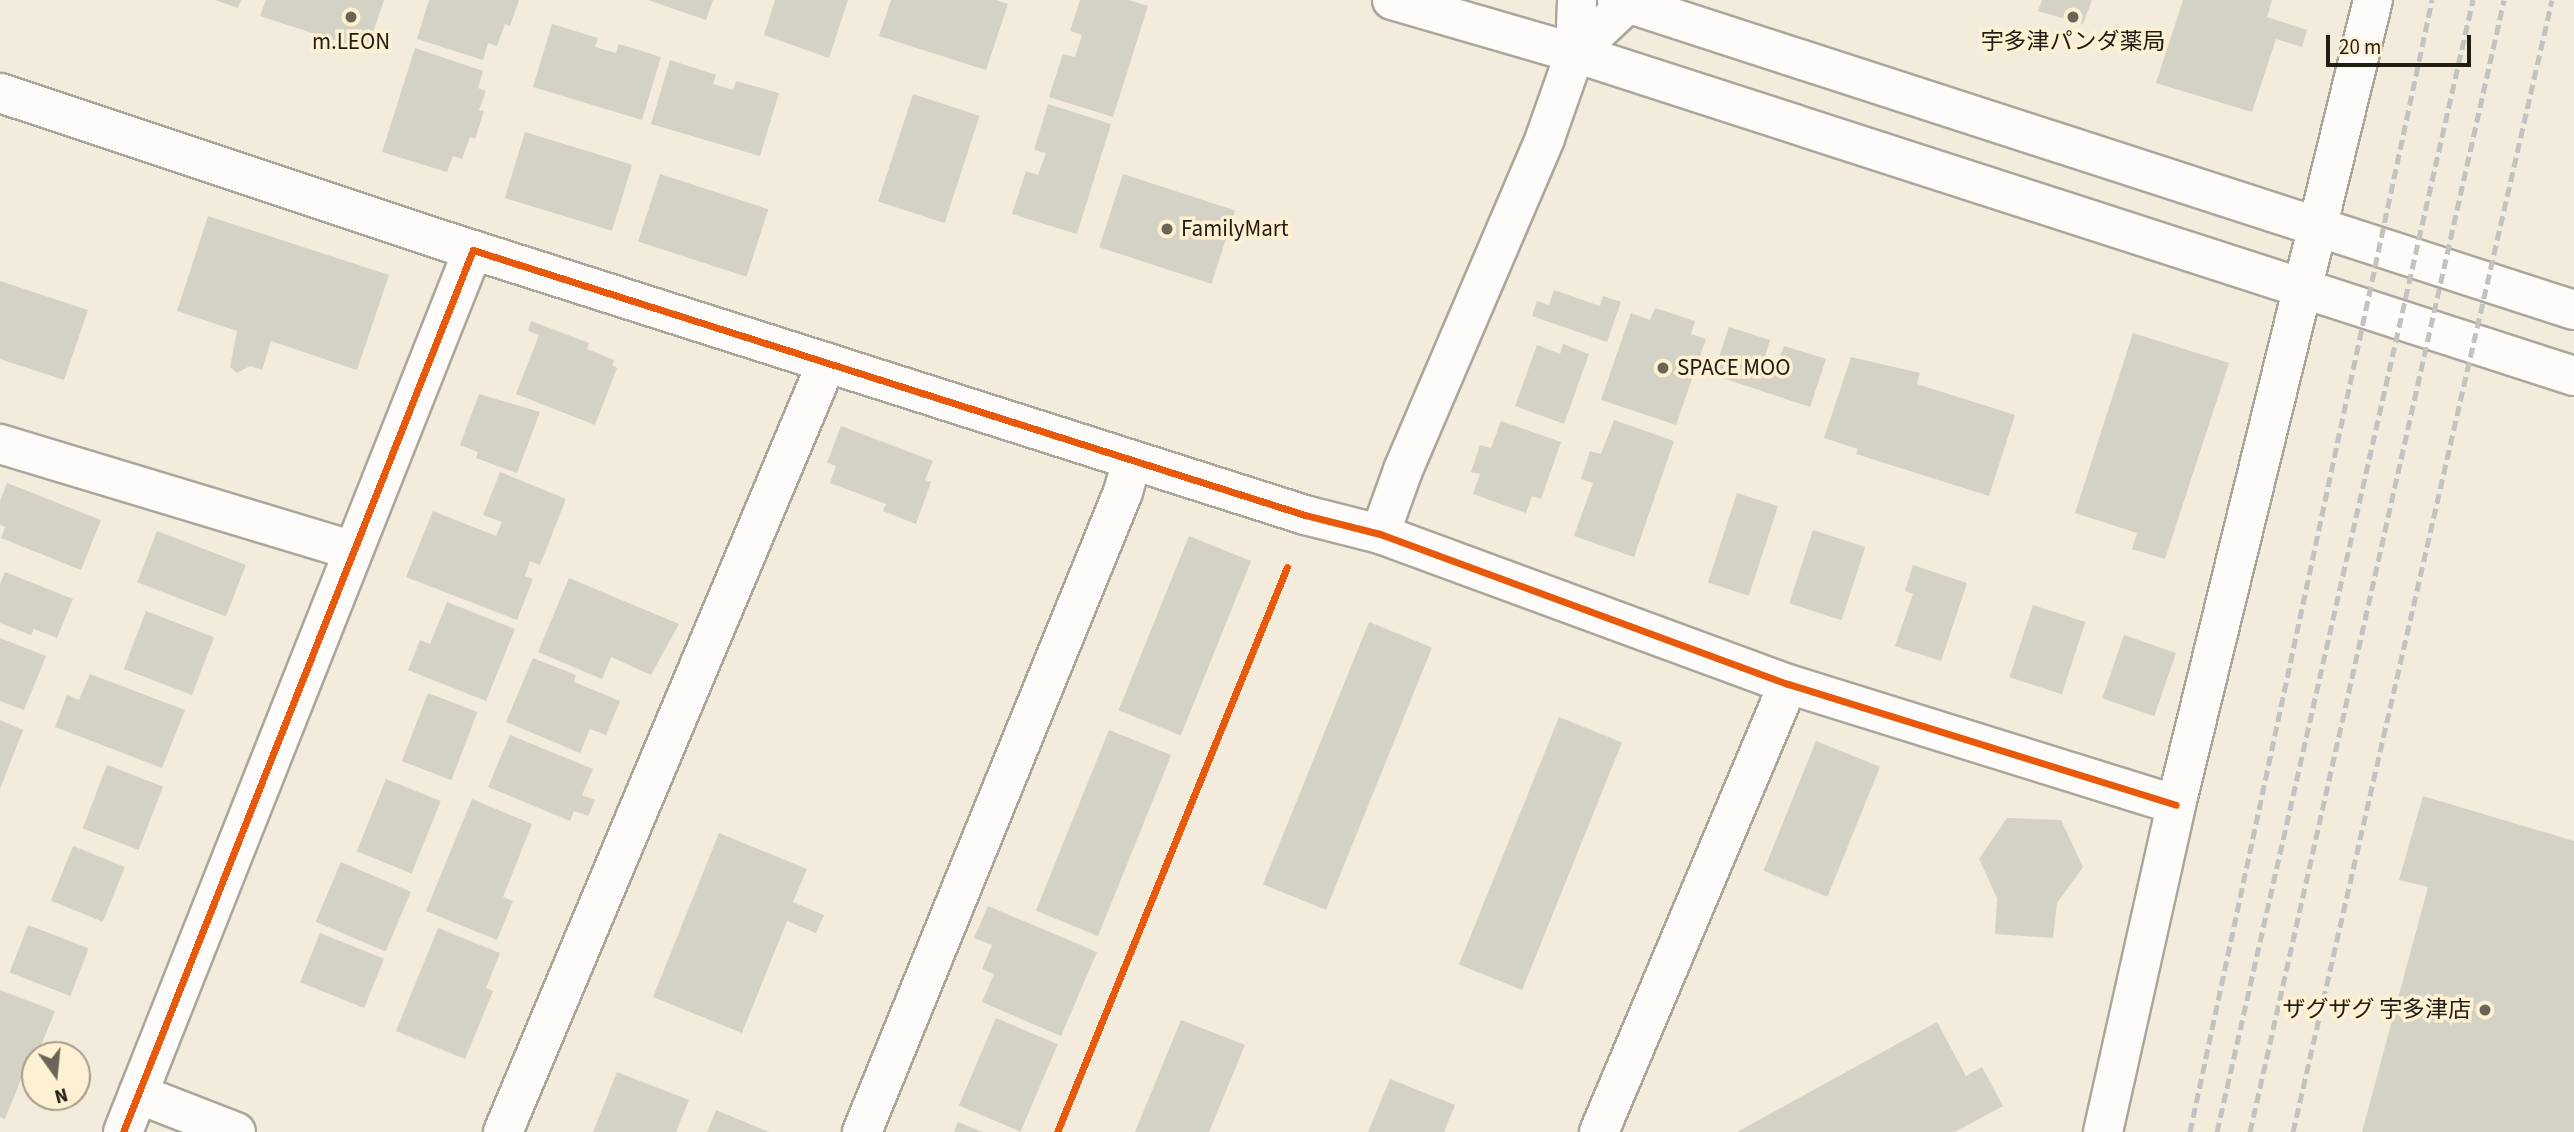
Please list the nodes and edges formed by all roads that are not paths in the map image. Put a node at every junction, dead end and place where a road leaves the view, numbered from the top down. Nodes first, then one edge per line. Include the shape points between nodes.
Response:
1 (1392, 0) edge
2 (1577, 0) edge
3 (2373, 0) edge
4 (1626, 1) edge
5 (1575, 53) junction
6 (0, 93) edge
7 (2319, 227) junction
8 (473, 250) junction
9 (2304, 286) junction
10 (2574, 310) edge
11 (827, 362) junction
12 (2574, 376) edge
13 (0, 444) edge
14 (1132, 461) junction
15 (1380, 534) junction
16 (351, 550) junction
17 (1788, 684) junction
18 (2176, 805) junction
19 (138, 1094) junction
20 (123, 1132) edge
21 (236, 1132) edge
22 (503, 1132) edge
23 (862, 1132) edge
24 (1600, 1132) edge
25 (2103, 1132) edge

1 - 5 street
2 - 5 street
3 - 7 street
4 - 5 street
4 - 7 street
5 - 9 street
5 - 15 street via 1537,159 1403,470
6 - 8 street
7 - 9 street
7 - 10 street
8 - 11 street
8 - 16 street
9 - 12 street
9 - 18 street
11 - 14 street
11 - 22 street
13 - 16 street
14 - 15 street
14 - 23 street
15 - 17 street
16 - 19 street
17 - 18 street
17 - 24 street
18 - 25 street
19 - 20 street
19 - 21 street

